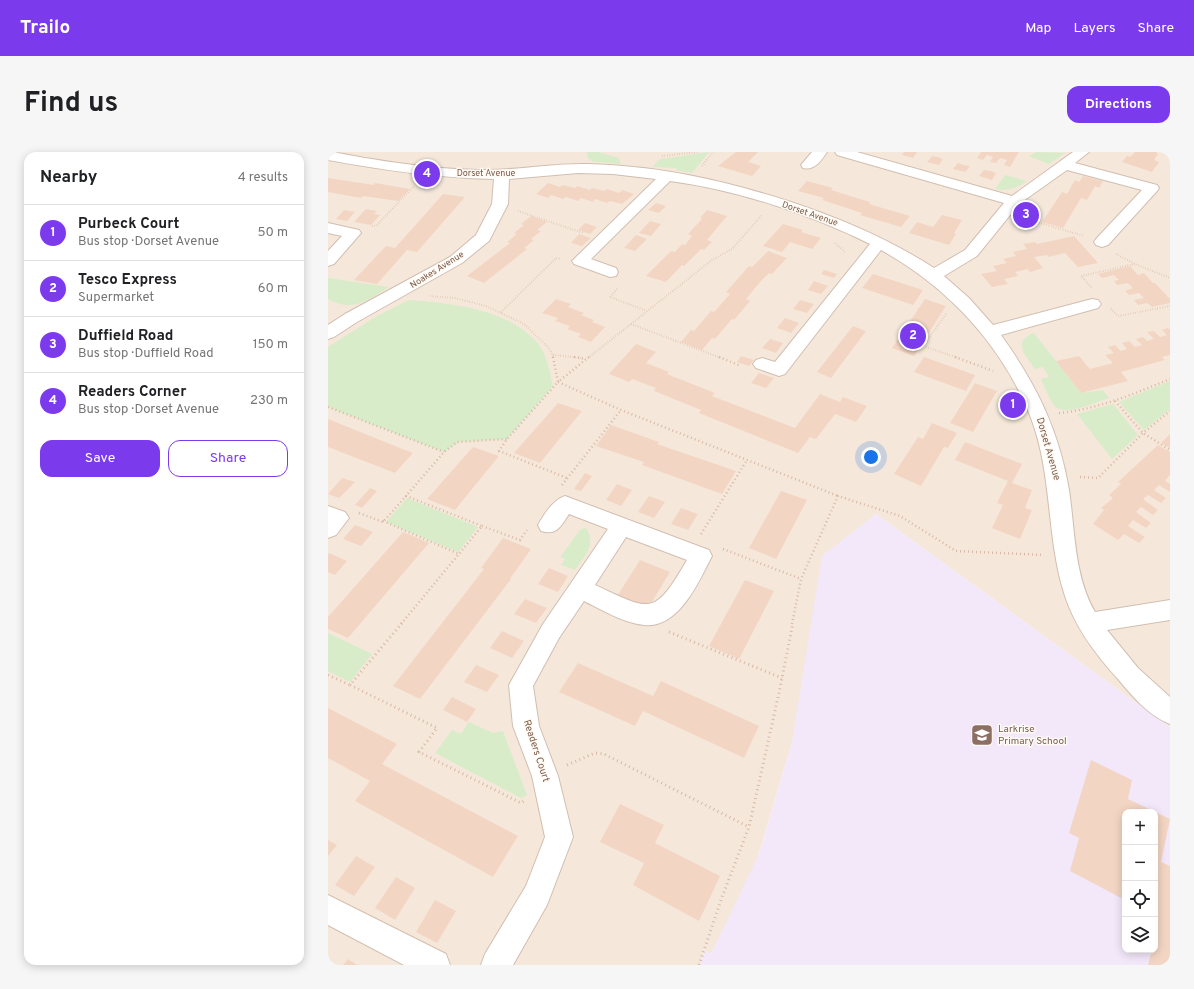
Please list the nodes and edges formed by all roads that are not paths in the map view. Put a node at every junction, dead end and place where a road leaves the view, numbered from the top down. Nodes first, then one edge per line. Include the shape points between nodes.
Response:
1 (820, 152) edge
2 (842, 152) edge
3 (1082, 152) edge
4 (328, 156) edge
5 (808, 165) dead end
6 (1065, 165) junction
7 (502, 175) junction
8 (668, 175) junction
9 (1014, 201) junction
10 (328, 228) edge
11 (1102, 242) dead end
12 (879, 243) junction
13 (328, 261) edge
14 (610, 272) road end
15 (933, 276) junction
16 (1098, 300) road end
17 (328, 313) edge
18 (351, 318) junction
19 (990, 332) junction
20 (328, 333) edge
21 (796, 377) dead end
22 (549, 525) dead end
23 (622, 526) junction
24 (580, 589) junction
25 (1170, 610) edge
26 (1089, 623) junction
27 (1170, 712) edge
28 (328, 909) edge
29 (435, 965) edge
30 (496, 965) edge

1 - 5 street
2 - 9 street
3 - 6 street
4 - 7 street, Dorset Avenue via 429,171
6 - 9 street
6 - 11 street via 1152,188
7 - 8 street, Dorset Avenue via 575,163 610,170
7 - 18 street, Noakes Avenue via 500,204 483,238 456,260
8 - 12 street, Dorset Avenue via 717,184 774,202 846,227
8 - 14 street via 580,261
9 - 15 street via 971,253
10 - 13 street via 353,233
12 - 15 street, Dorset Avenue
12 - 21 street via 770,367
15 - 19 street, Dorset Avenue
16 - 19 street
17 - 18 street
18 - 20 street, Noakes Avenue
19 - 26 street, Dorset Avenue via 1039,414 1057,476 1067,556 1077,598
22 - 23 street via 565,504
23 - 24 street, Readers Court
23 - 24 street via 710,552 674,601 662,611 651,615 622,608
24 - 30 street, Readers Court via 551,631 521,685 526,726 547,781 559,837 537,895
25 - 26 street
26 - 27 street, Dorset Avenue via 1115,659 1156,702
28 - 29 street

